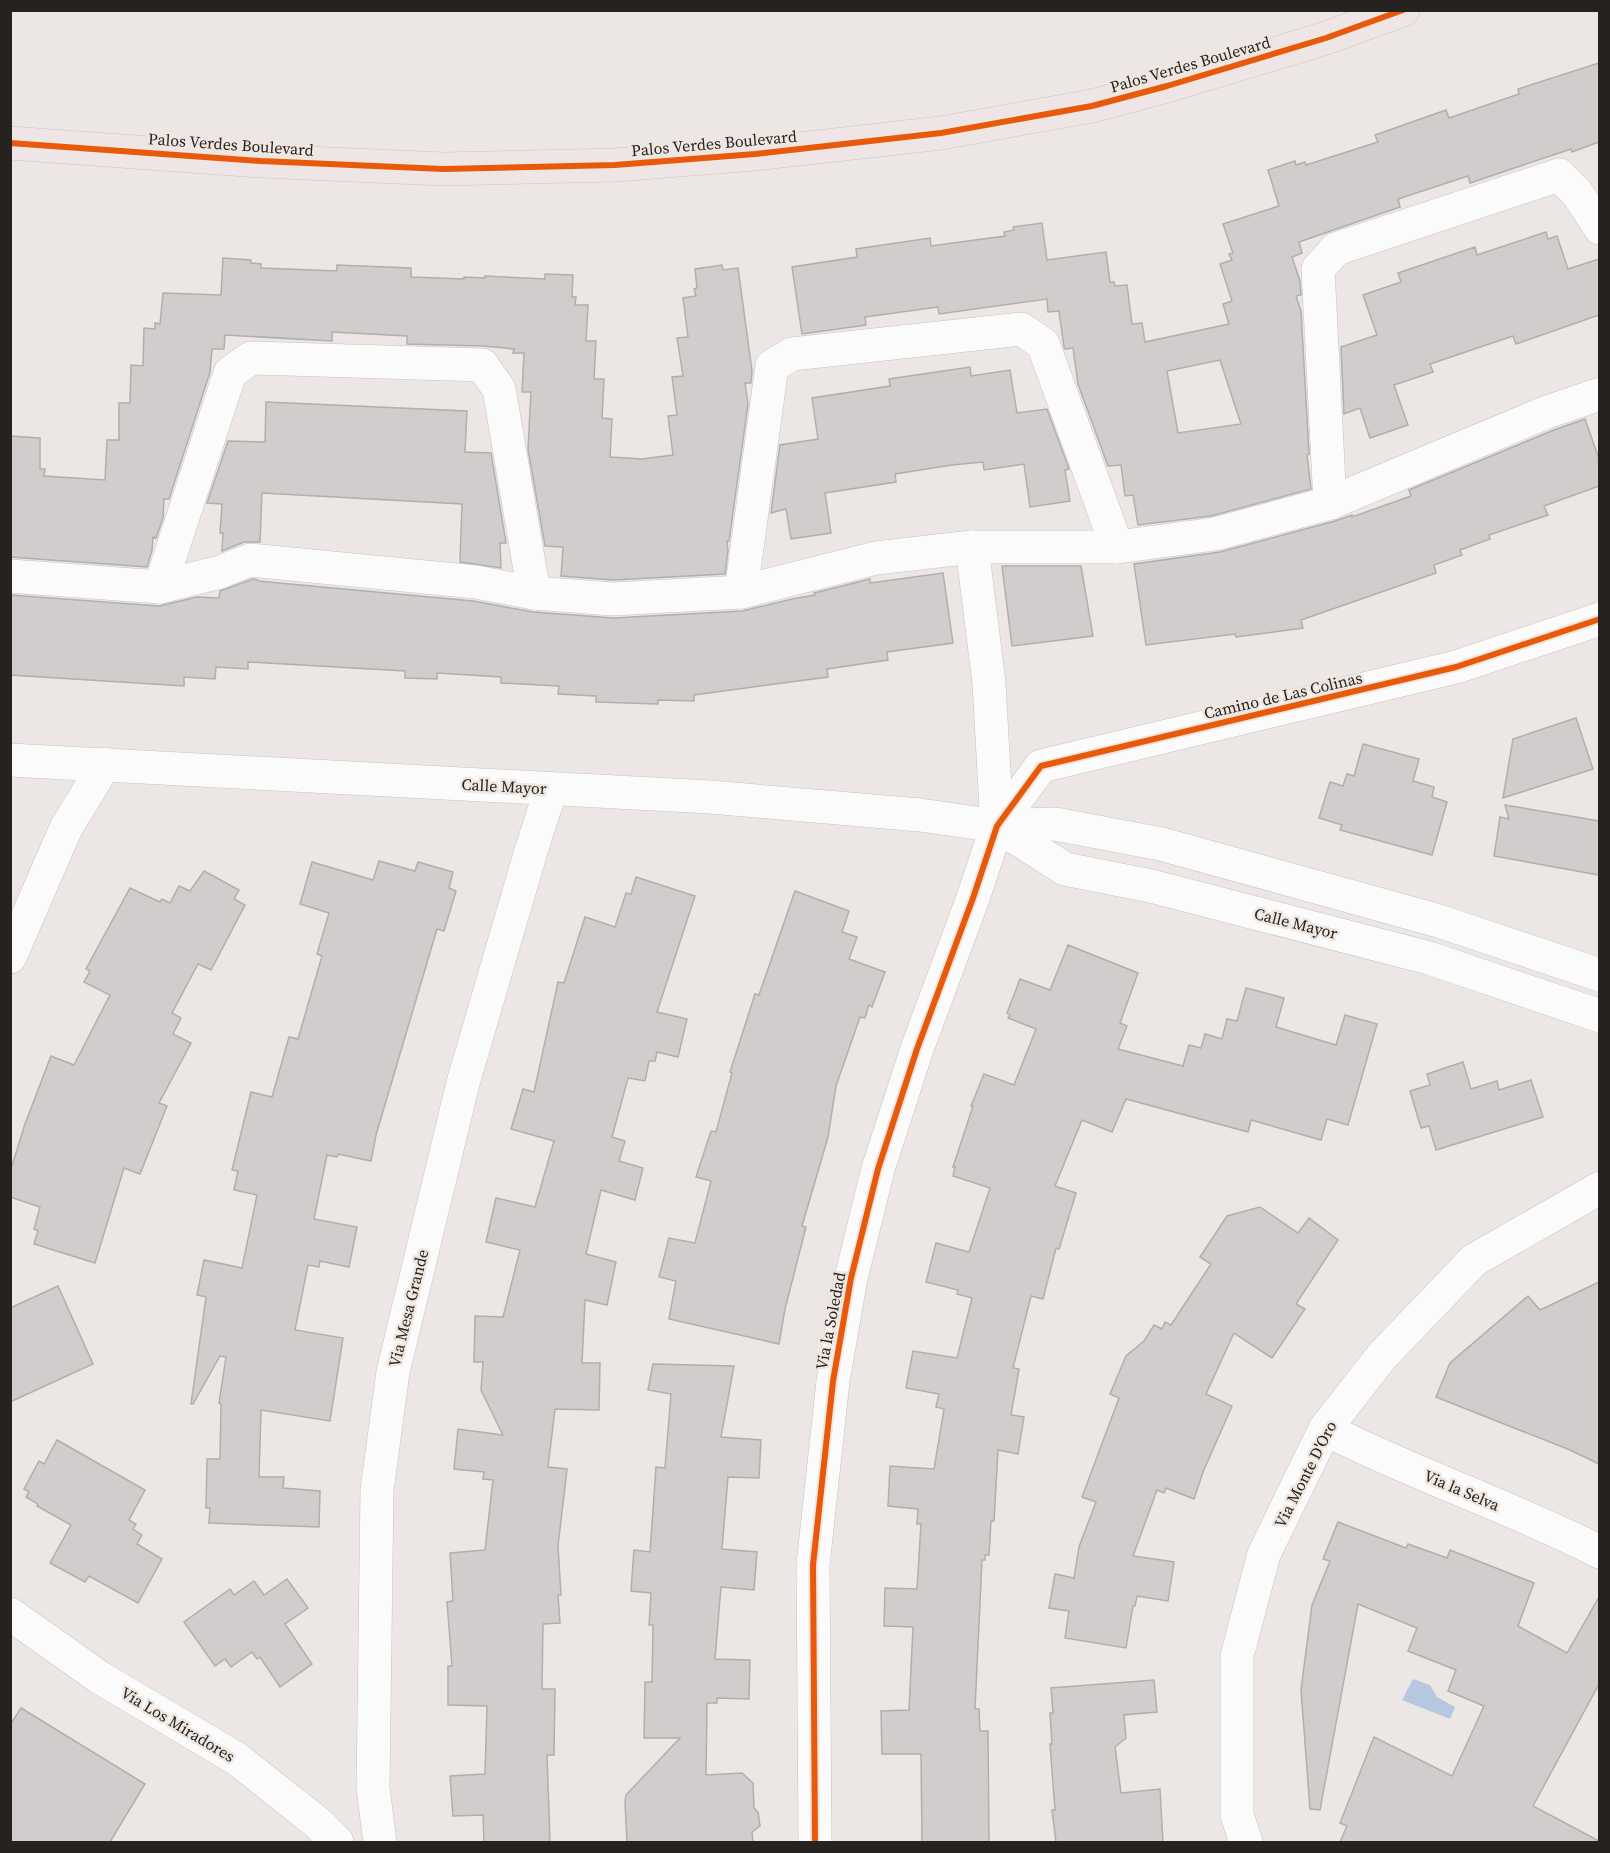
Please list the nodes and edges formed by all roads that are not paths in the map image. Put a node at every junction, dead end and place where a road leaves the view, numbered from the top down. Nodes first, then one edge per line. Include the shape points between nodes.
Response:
1 (1403, 10) edge
2 (10, 143) edge
3 (1599, 228) edge
4 (1599, 394) edge
5 (1330, 503) junction
6 (972, 547) junction
7 (1117, 547) junction
8 (10, 576) edge
9 (160, 587) junction
10 (741, 592) junction
11 (534, 593) junction
12 (1599, 619) edge
13 (10, 760) edge
14 (105, 764) junction
15 (551, 789) junction
16 (997, 826) junction
17 (10, 957) edge
18 (1599, 975) edge
19 (1599, 1016) edge
20 (1599, 1188) edge
21 (1325, 1429) junction
22 (1599, 1552) edge
23 (10, 1614) edge
24 (337, 1842) edge
25 (380, 1842) edge
26 (815, 1842) edge
27 (1246, 1842) edge

1 - 2 main road, Palos Verdes Boulevard via 1326,38 1092,106 941,133 755,154 615,165 443,169 261,162
3 - 5 street via 1577,193 1559,175 1336,249 1318,269
4 - 5 street
5 - 7 street via 1215,534
6 - 7 street
6 - 10 street via 876,558
6 - 16 street via 989,682
7 - 10 street via 1043,344 1021,329 792,354 772,366
8 - 9 street
9 - 11 street via 250,560 476,582
9 - 11 street via 230,373 251,358 482,365 499,389
10 - 11 street via 613,599
12 - 16 street, Camino de Las Colinas via 1456,667 1041,766
13 - 14 street, Calle Mayor
14 - 15 street, Calle Mayor
14 - 17 street via 66,828
15 - 16 street, Calle Mayor via 828,806
15 - 25 street, Via Mesa Grande via 463,1083 393,1372 376,1490 373,1788
16 - 18 street, Calle Mayor via 1054,824 1161,844 1439,921
16 - 19 street, Calle Mayor via 1065,868 1151,886 1429,958
16 - 26 street, Via la Soledad via 878,1169 847,1301 833,1381 813,1565
20 - 21 street, Via Monte D'Oro via 1474,1260 1382,1356
21 - 22 street, Via la Selva via 1370,1452 1552,1527
21 - 27 street, Via Monte D'Oro via 1264,1554 1237,1656 1237,1815
23 - 24 street, Via Los Miradores via 99,1677 237,1759

